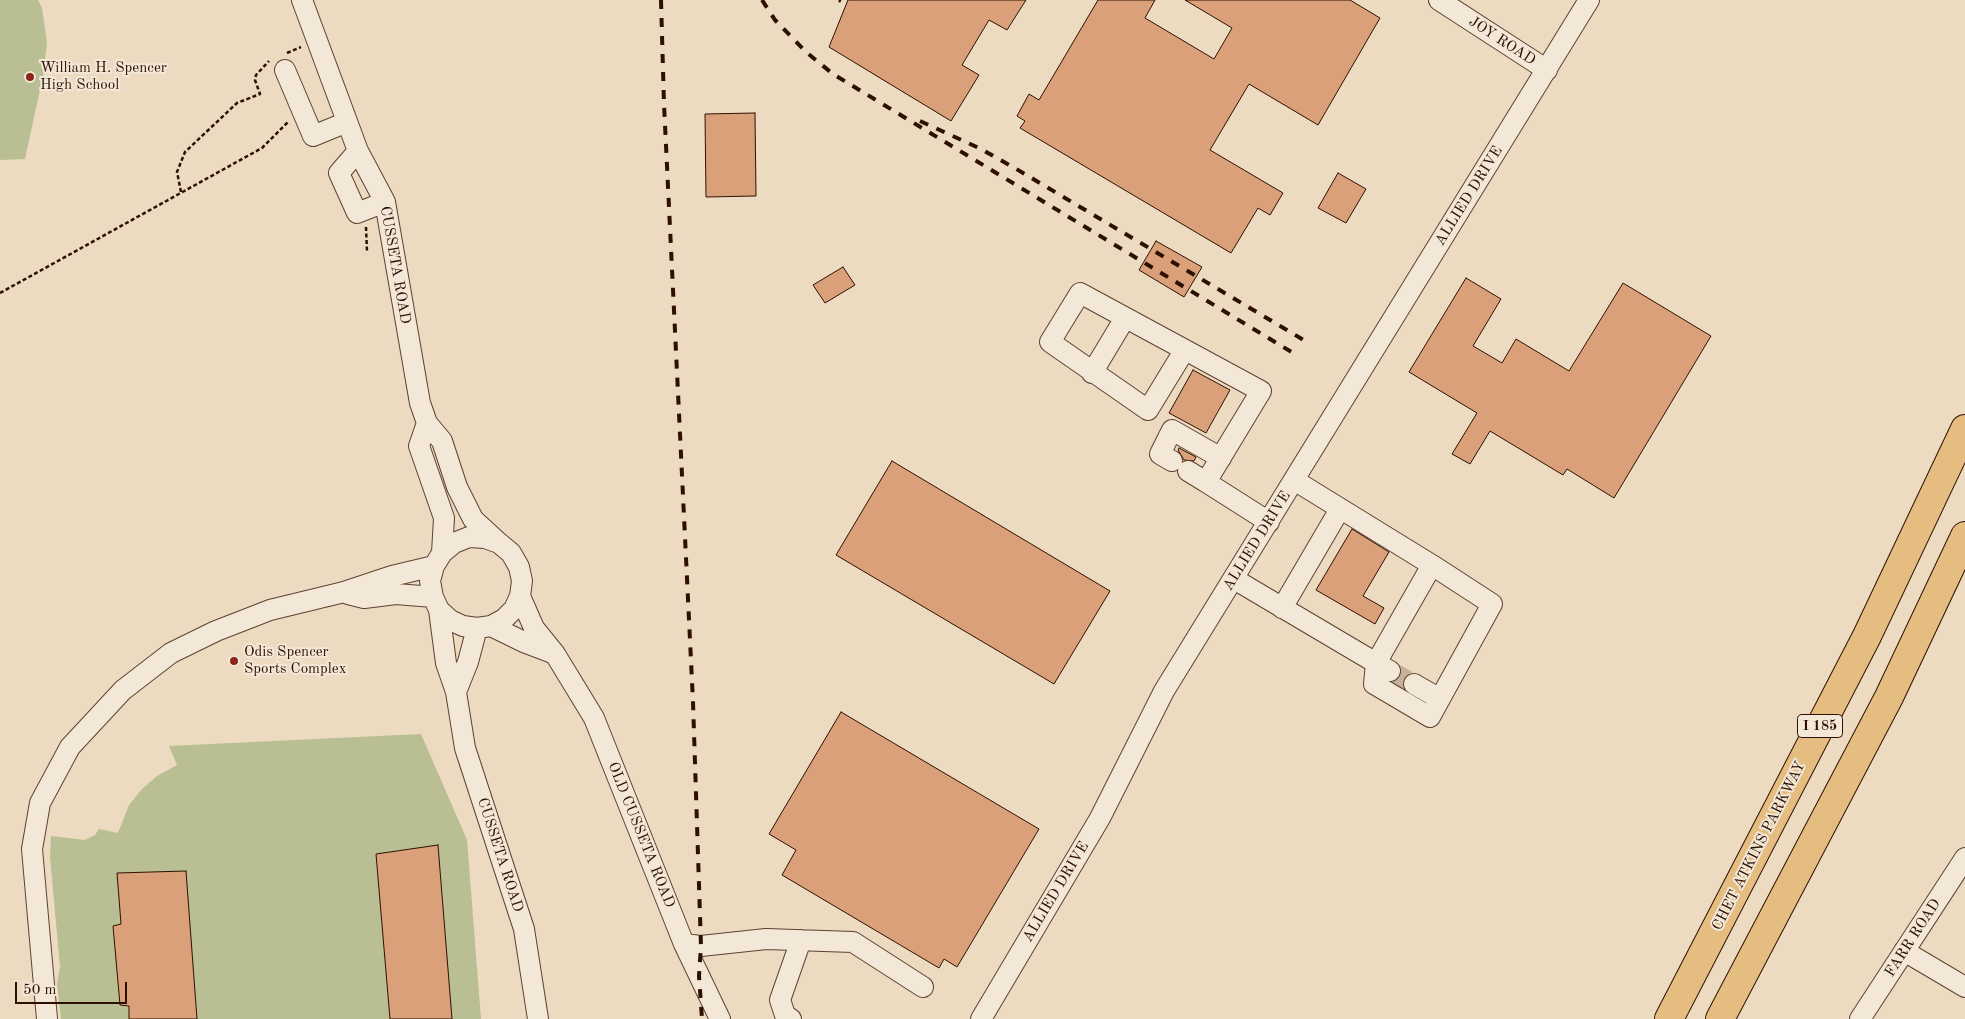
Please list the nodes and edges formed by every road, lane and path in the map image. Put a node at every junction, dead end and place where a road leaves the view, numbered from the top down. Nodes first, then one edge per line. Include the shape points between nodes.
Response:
1 (302, 0) edge
2 (1439, 0) edge
3 (1589, 0) edge
4 (308, 44) dead end
5 (279, 61) junction
6 (1547, 70) junction
7 (302, 114) junction
8 (347, 122) junction
9 (358, 151) junction
10 (181, 192) junction
11 (385, 202) junction
12 (364, 211) junction
13 (367, 251) dead end
14 (0, 293) edge
15 (1125, 318) junction
16 (1184, 351) junction
17 (1092, 373) junction
18 (1148, 410) junction
19 (427, 423) junction
20 (1965, 429) edge
21 (1172, 430) junction
22 (1221, 458) junction
23 (1294, 480) junction
24 (1206, 482) junction
25 (1340, 509) junction
26 (1269, 522) junction
27 (1965, 536) edge
28 (499, 543) junction
29 (438, 559) junction
30 (1432, 565) junction
31 (1234, 579) junction
32 (338, 594) junction
33 (520, 596) junction
34 (436, 603) junction
35 (1282, 608) junction
36 (484, 627) junction
37 (555, 654) junction
38 (1383, 667) junction
39 (1414, 684) tunnel mouth
40 (456, 692) junction
41 (1440, 699) junction
42 (1965, 858) edge
43 (801, 940) junction
44 (684, 944) junction
45 (1904, 951) junction
46 (924, 987) dead end
47 (1965, 987) edge
48 (47, 1019) edge
49 (538, 1019) edge
50 (720, 1019) edge
51 (791, 1019) edge
52 (981, 1019) edge
53 (1668, 1019) edge
54 (1720, 1019) edge
55 (1860, 1019) edge

1 - 8 street, CUSSETA ROAD
2 - 6 street, JOY ROAD
3 - 6 street, JOY ROAD
4 - 5 path
5 - 7 street
5 - 10 path via 256,75 260,94 237,103 186,152 177,172
6 - 23 street, ALLIED DRIVE
7 - 8 street via 314,136
7 - 10 path via 282,126 262,148
8 - 9 street, CUSSETA ROAD
9 - 11 street, CUSSETA ROAD
9 - 12 street via 339,173 357,213
10 - 14 path
11 - 12 street
11 - 19 street, CUSSETA ROAD via 420,403
12 - 13 path
15 - 16 street
15 - 17 street
15 - 17 street via 1080,293 1050,342
16 - 18 street
16 - 22 street via 1261,391
17 - 18 street
18 - 21 street
19 - 28 street, CUSSETA ROAD via 442,441 457,487 473,518
19 - 29 street, CUSSETA ROAD via 419,446 444,518
20 - 53 highway, CHET ATKINS PARKWAY / I 185 via 1866,636
21 - 22 street
21 - 24 street via 1160,454
22 - 24 street
23 - 25 street
23 - 26 street, ALLIED DRIVE
24 - 26 street
25 - 30 street
25 - 35 street
26 - 31 street, ALLIED DRIVE
27 - 54 highway via 1889,697
28 - 29 street via 469,538 454,543
28 - 33 street, CUSSETA ROAD via 511,553 519,567 522,581
29 - 32 street
29 - 34 street, CUSSETA ROAD via 430,581
30 - 38 street
30 - 41 street via 1492,604
31 - 35 street
31 - 52 street, ALLIED DRIVE via 1164,691 1100,818
32 - 34 street via 364,598 396,594
32 - 48 street via 270,610 229,625 171,653 123,690 70,747 40,803 32,849
33 - 36 street via 504,619
33 - 37 street, OLD CUSSETA ROAD via 534,628
34 - 36 street via 450,620 462,626
34 - 40 street, CUSSETA ROAD via 446,663
35 - 38 street
36 - 37 street
36 - 40 street
37 - 44 street, OLD CUSSETA ROAD via 594,718
38 - 41 street via 1374,684 1430,717
39 - 41 street
40 - 49 street, CUSSETA ROAD via 465,748 524,929
42 - 45 street, FARR ROAD
43 - 44 street via 766,939 701,946
43 - 46 street via 854,942
43 - 51 street via 780,1000
44 - 50 street, OLD CUSSETA ROAD
45 - 47 street
45 - 55 street, FARR ROAD

